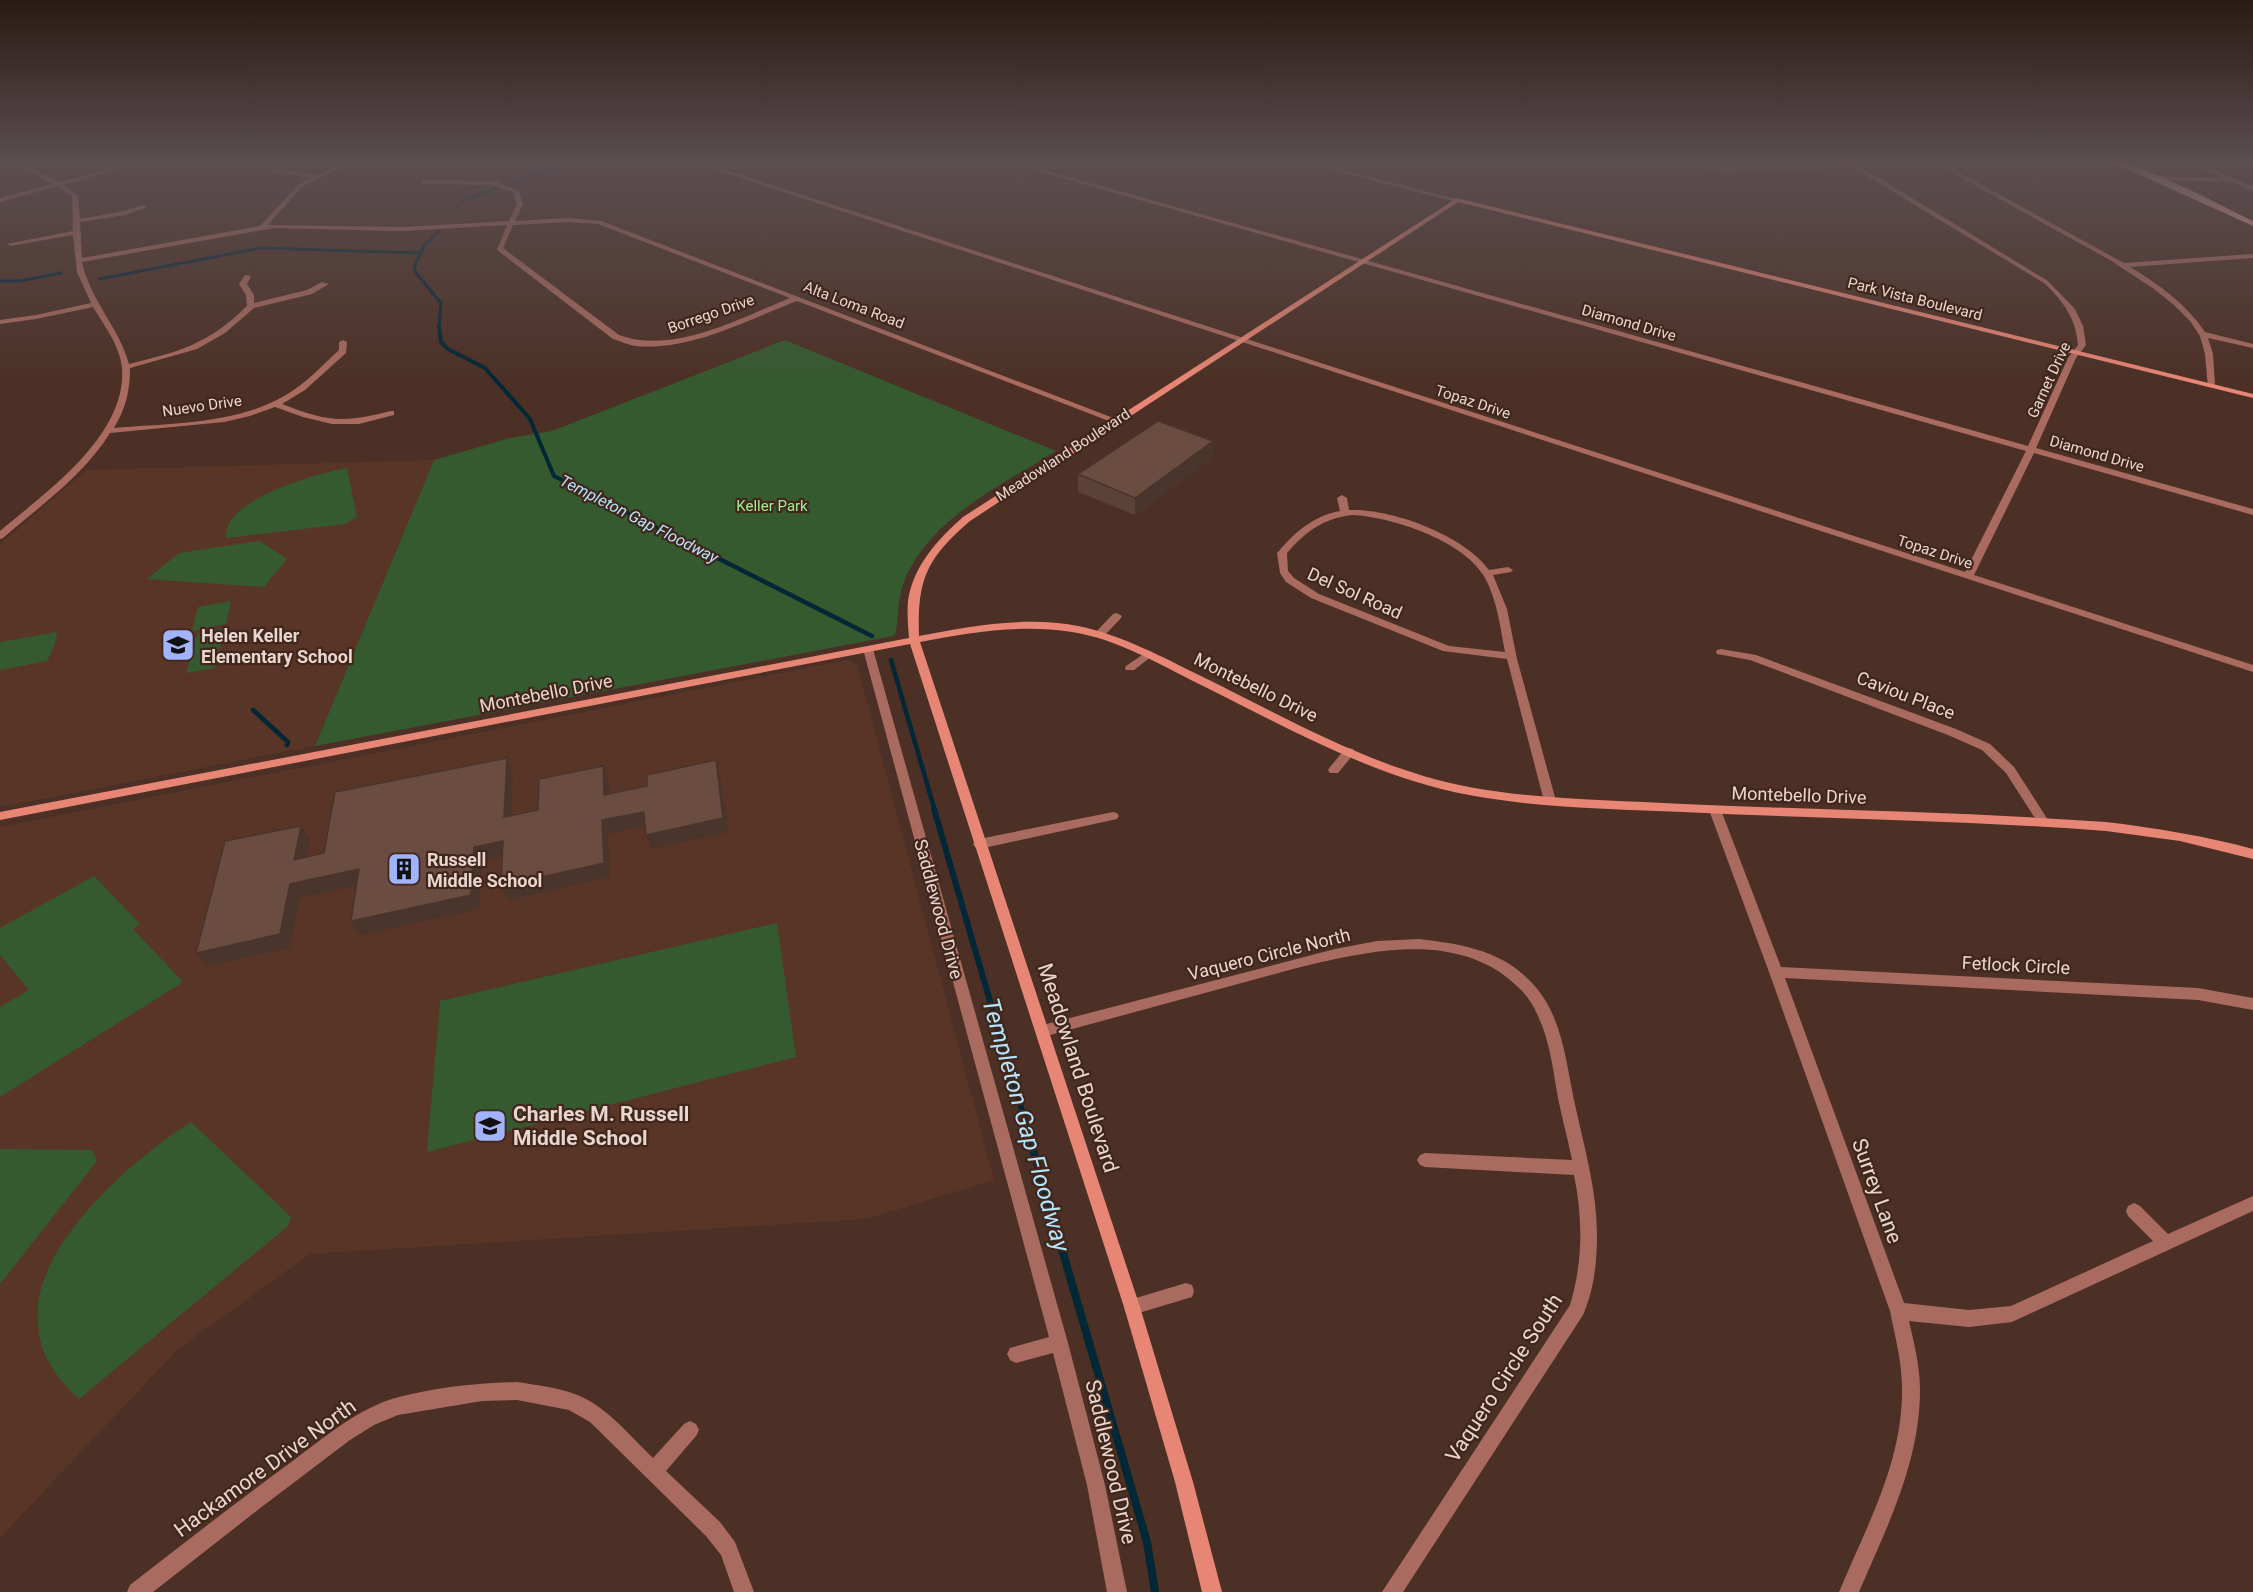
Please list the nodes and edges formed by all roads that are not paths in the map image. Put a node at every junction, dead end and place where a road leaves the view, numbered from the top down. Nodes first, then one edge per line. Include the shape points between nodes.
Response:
1 (71, 233) edge
2 (78, 233) edge
3 (228, 233) edge
4 (507, 233) edge
5 (628, 233) edge
6 (913, 233) edge
7 (1259, 233) edge
8 (1405, 233) edge
9 (1593, 233) edge
10 (1966, 233) edge
11 (2065, 233) edge
12 (9, 244) dead end
13 (2253, 256) edge
14 (79, 260) junction
15 (1360, 262) junction
16 (2123, 265) junction
17 (247, 276) dead end
18 (325, 284) dead end
19 (797, 298) junction
20 (95, 304) junction
21 (251, 306) junction
22 (0, 322) edge
23 (2203, 334) junction
24 (1240, 340) junction
25 (343, 342) dead end
26 (2253, 346) edge
27 (2077, 352) junction
28 (126, 367) junction
29 (2211, 385) junction
30 (2253, 396) edge
31 (276, 404) junction
32 (391, 413) dead end
33 (1117, 421) junction
34 (108, 431) junction
35 (2031, 450) junction
36 (1341, 498) dead end
37 (1345, 512) junction
38 (2253, 512) edge
39 (0, 521) edge
40 (17, 521) junction
41 (0, 536) edge
42 (1508, 570) dead end
43 (1486, 573) junction
44 (1968, 577) junction
45 (1117, 616) dead end
46 (1100, 634) junction
47 (914, 640) junction
48 (867, 649) junction
49 (1721, 652) dead end
50 (1148, 654) junction
51 (1511, 656) junction
52 (1130, 668) dead end
53 (2253, 669) edge
54 (1349, 752) junction
55 (1334, 770) dead end
56 (1550, 801) junction
57 (1715, 810) junction
58 (0, 816) edge
59 (1113, 816) dead end
60 (2044, 823) junction
61 (979, 844) junction
62 (2253, 854) edge
63 (1776, 972) junction
64 (2253, 1004) edge
65 (1043, 1032) junction
66 (1572, 1130) joint
67 (1425, 1160) dead end
68 (1581, 1168) junction
69 (2253, 1203) edge
70 (2134, 1211) dead end
71 (2166, 1243) junction
72 (1186, 1291) dead end
73 (1132, 1307) junction
74 (1898, 1311) junction
75 (1059, 1343) junction
76 (1016, 1354) dead end
77 (690, 1430) dead end
78 (653, 1471) junction
79 (137, 1592) edge
80 (744, 1592) edge
81 (1117, 1592) edge
82 (1212, 1592) edge
83 (1392, 1592) edge
84 (1849, 1592) edge

1 - 12 street
2 - 14 street
3 - 14 street, Alta Loma Road
4 - 19 street, Borrego Drive via 500,247 502,252 616,337 630,343 681,341
5 - 19 street, Alta Loma Road
6 - 24 street, Topaz Drive
7 - 15 street, Diamond Drive
8 - 15 street, Meadowland Boulevard
9 - 27 street, Park Vista Boulevard
10 - 27 street, Garnet Drive via 2046,282 2070,307 2082,337
11 - 16 street
13 - 16 street
14 - 20 street via 83,281
15 - 24 street, Meadowland Boulevard
15 - 35 street, Diamond Drive
16 - 23 street via 2173,302
17 - 21 street via 243,284
18 - 21 street via 309,292
19 - 33 street, Alta Loma Road
20 - 22 street
20 - 28 street
21 - 28 street via 208,342
23 - 26 street
23 - 29 street via 2210,359
24 - 33 street, Meadowland Boulevard
24 - 44 street, Topaz Drive
25 - 31 street, Nuevo Drive via 343,351 295,393
27 - 29 street, Park Vista Boulevard
27 - 35 street, Garnet Drive
28 - 34 street via 125,396
29 - 30 street, Park Vista Boulevard
31 - 32 street via 330,422 369,421
31 - 34 street, Nuevo Drive via 229,418
33 - 47 street, Meadowland Boulevard via 977,511 944,538 915,592
34 - 40 street via 73,472
35 - 38 street, Diamond Drive
35 - 44 street, Garnet Drive
36 - 37 street
37 - 43 street, Del Sol Road via 1374,514 1434,535 1470,555
37 - 51 street, Del Sol Road via 1322,518 1282,553 1283,571 1290,580 1315,596 1430,644 1462,652
39 - 40 street
40 - 41 street
42 - 43 street
43 - 51 street, Del Sol Road via 1499,597
44 - 53 street, Topaz Drive
45 - 46 street
46 - 47 street, Montebello Drive via 1033,625 966,630
46 - 50 street, Montebello Drive
47 - 48 street, Montebello Drive
47 - 61 street, Meadowland Boulevard
48 - 58 street, Montebello Drive
48 - 75 street, Saddlewood Drive
49 - 60 street, Caviou Place via 1752,657 1980,744 2010,770
50 - 52 street
50 - 54 street, Montebello Drive
51 - 56 street, Del Sol Road
54 - 55 street
54 - 56 street, Montebello Drive via 1446,786
56 - 57 street, Montebello Drive
57 - 60 street, Montebello Drive
57 - 63 street, Surrey Lane
59 - 61 street
60 - 62 street, Montebello Drive via 2168,834
61 - 65 street, Meadowland Boulevard
63 - 64 street, Fetlock Circle via 2199,994
63 - 74 street, Surrey Lane
65 - 66 street, Vaquero Circle North via 1334,954 1416,945 1468,951 1510,971 1539,1002 1552,1035
65 - 73 street, Meadowland Boulevard
66 - 68 street, Vaquero Circle South
67 - 68 street
68 - 83 street, Vaquero Circle South via 1591,1233 1586,1286 1577,1310
69 - 71 street
70 - 71 street
71 - 74 street via 2012,1314 1958,1319
72 - 73 street
73 - 82 street, Meadowland Boulevard
74 - 84 street, Surrey Lane via 1908,1350 1908,1431 1895,1484
75 - 76 street
75 - 81 street, Saddlewood Drive via 1096,1485
77 - 78 street
78 - 79 street, Hackamore Drive North via 596,1416 572,1402 517,1391 482,1392 398,1406 344,1434
78 - 80 street, Hackamore Drive North via 713,1529 728,1549

